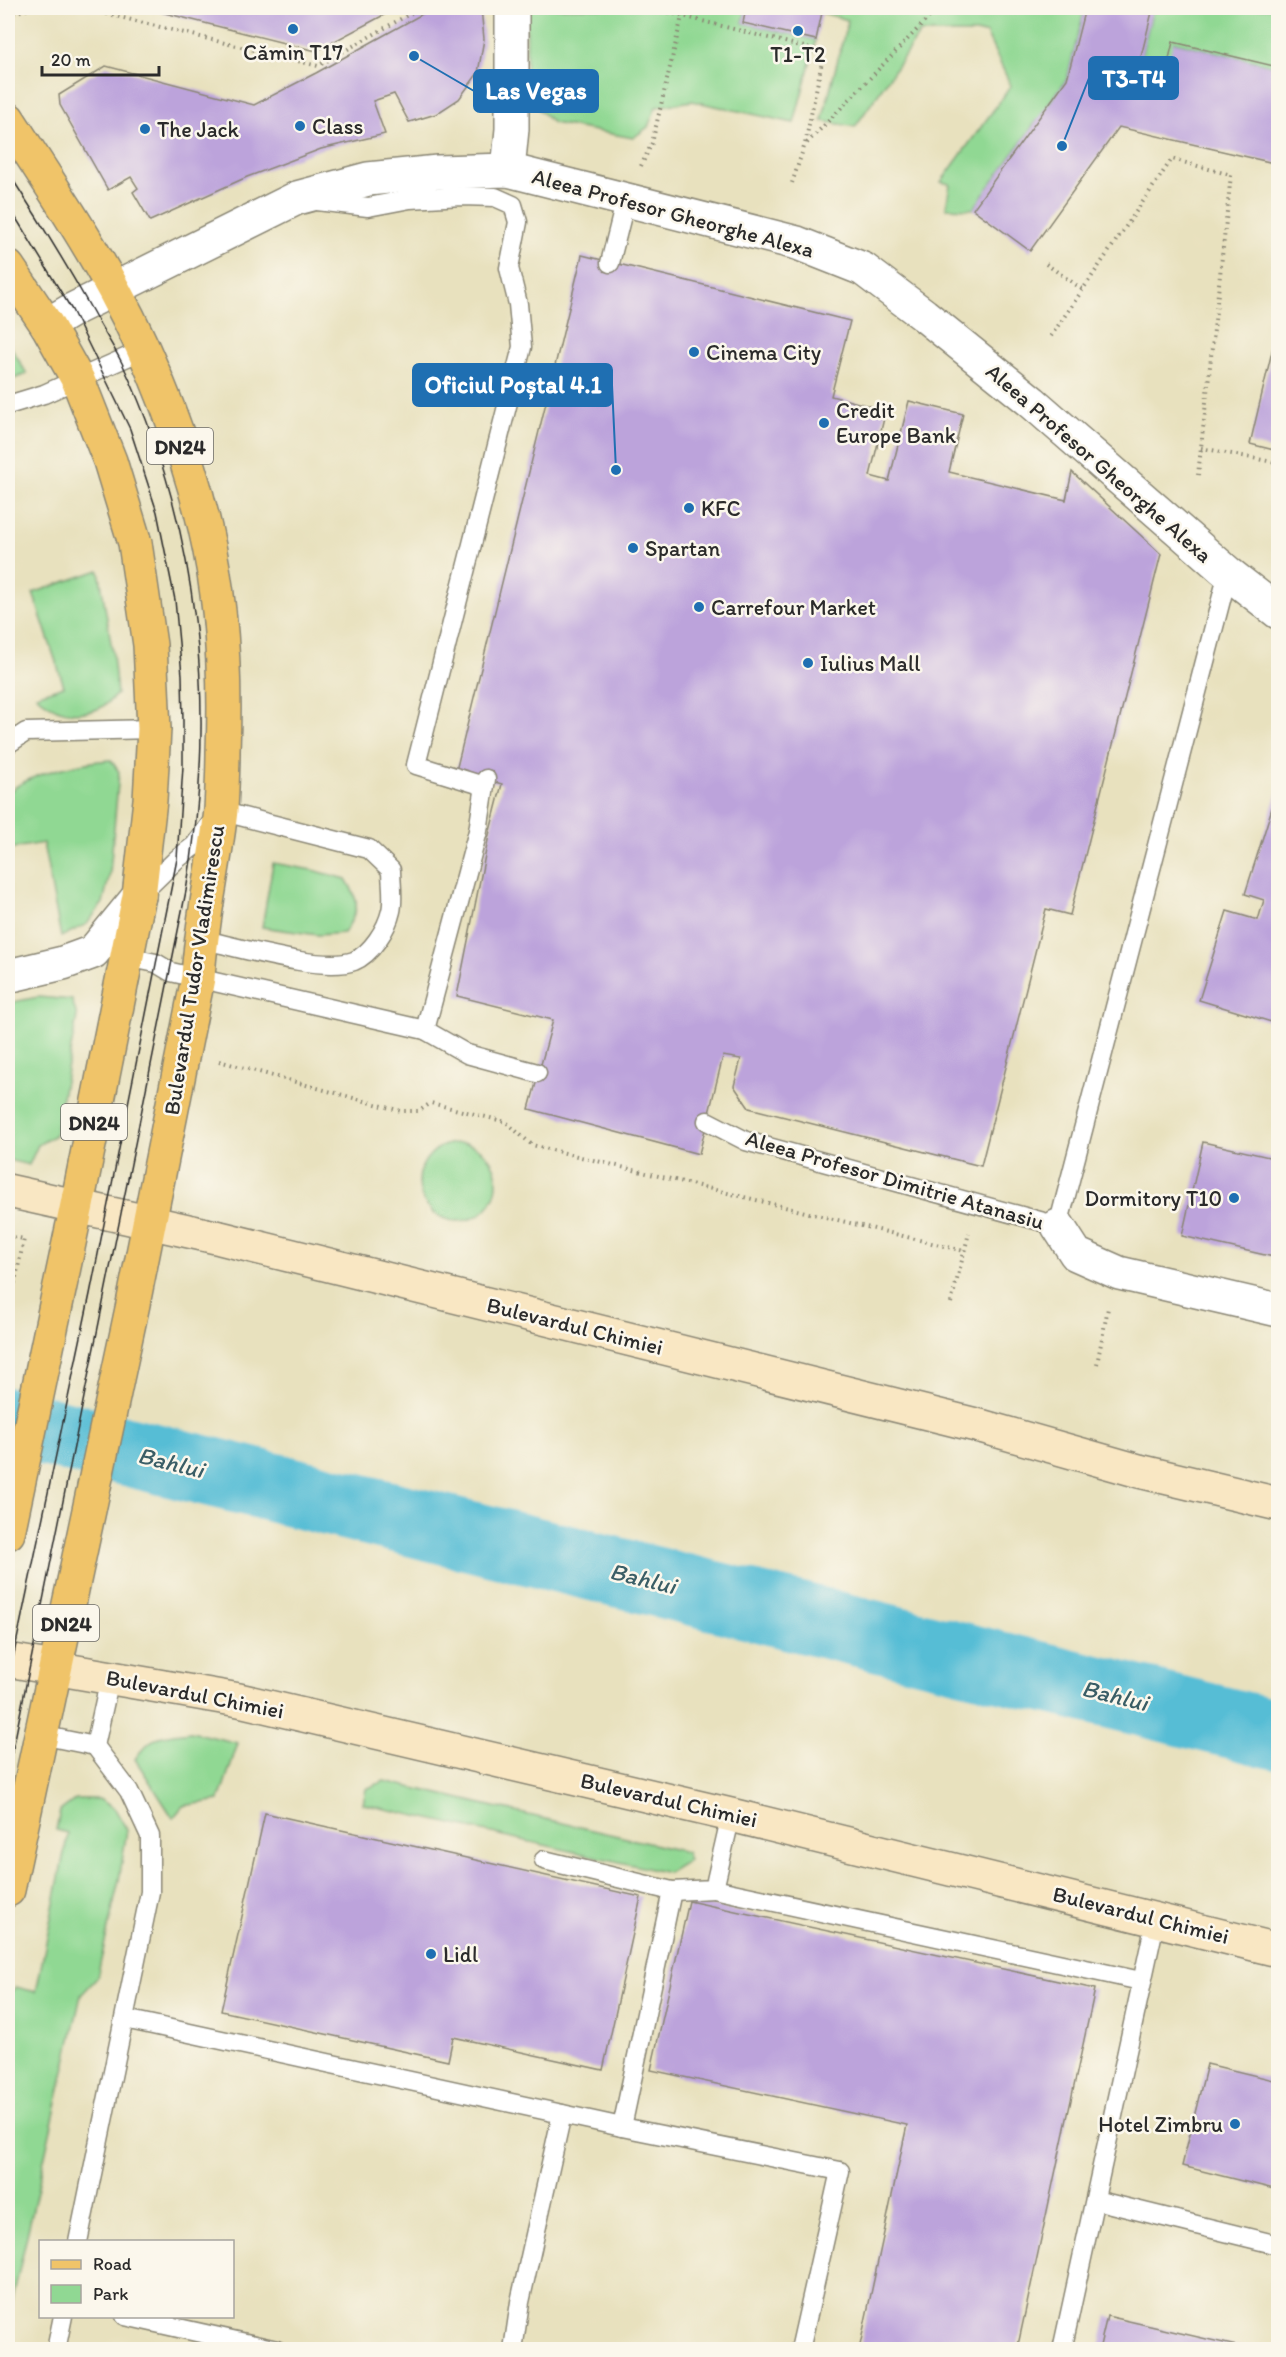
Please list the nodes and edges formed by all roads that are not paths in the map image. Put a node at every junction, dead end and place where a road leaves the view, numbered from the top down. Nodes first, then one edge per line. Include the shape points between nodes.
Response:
1 (512, 8) edge
2 (8, 119) edge
3 (508, 170) junction
4 (297, 198) junction
5 (626, 200) junction
6 (610, 262) dead end
7 (8, 267) edge
8 (114, 290) junction
9 (47, 325) junction
10 (143, 350) junction
11 (78, 380) junction
12 (8, 405) edge
13 (1228, 573) junction
14 (1277, 608) edge
15 (154, 729) junction
16 (8, 744) edge
17 (220, 811) junction
18 (139, 896) junction
19 (200, 939) junction
20 (126, 957) junction
21 (8, 976) edge
22 (198, 978) junction
23 (425, 1029) junction
24 (537, 1073) dead end
25 (707, 1121) dead end
26 (8, 1191) edge
27 (77, 1205) junction
28 (149, 1223) junction
29 (1059, 1226) junction
30 (1278, 1310) edge
31 (1278, 1504) edge
32 (8, 1533) edge
33 (8, 1660) edge
34 (56, 1669) junction
35 (110, 1678) junction
36 (41, 1735) junction
37 (95, 1746) junction
38 (731, 1815) junction
39 (544, 1860) dead end
40 (714, 1889) junction
41 (8, 1890) edge
42 (672, 1891) junction
43 (1156, 1918) junction
44 (1278, 1950) edge
45 (1141, 1981) junction
46 (125, 2019) junction
47 (562, 2114) junction
48 (622, 2127) junction
49 (1095, 2200) junction
50 (78, 2240) edge
51 (1278, 2245) edge
52 (63, 2318) edge
53 (134, 2318) edge
54 (56, 2349) edge
55 (277, 2349) edge
56 (513, 2349) edge
57 (800, 2349) edge
58 (1062, 2349) edge

1 - 3 street
2 - 8 main road, Bulevardul Tudor Vladimirescu / DN24
3 - 4 street, Aleea Profesor Gheorghe Alexa via 368,179
3 - 5 street, Aleea Profesor Gheorghe Alexa
4 - 8 street, Aleea Profesor Gheorghe Alexa
4 - 23 lane via 368,207 410,200 495,197 513,205 518,222 509,268 518,304 522,347 416,765 485,782 478,831
5 - 6 lane
5 - 13 street, Aleea Profesor Gheorghe Alexa via 797,243 863,269 1032,402
7 - 9 main road, DN24
8 - 9 street, Aleea Profesor Gheorghe Alexa
8 - 10 main road, Bulevardul Tudor Vladimirescu / DN24
9 - 11 main road, DN24
10 - 11 lane
10 - 17 main road, Bulevardul Tudor Vladimirescu / DN24 via 190,476 205,528 216,590 224,662
11 - 12 lane
11 - 15 main road, DN24 via 110,461 135,543 150,645
13 - 14 street, Aleea Profesor Gheorghe Alexa
13 - 29 lane
15 - 16 lane via 26,732
15 - 18 main road, DN24
17 - 18 lane via 194,846
17 - 19 main road, Bulevardul Tudor Vladimirescu / DN24
17 - 19 lane via 369,849 391,870 392,910 381,938 355,961 334,965 307,963
18 - 20 main road, DN24
18 - 21 street via 93,951 63,963
19 - 22 main road, Bulevardul Tudor Vladimirescu / DN24
20 - 22 lane
20 - 27 main road, DN24
22 - 23 lane
22 - 28 main road, Bulevardul Tudor Vladimirescu / DN24
23 - 24 lane via 466,1054
25 - 29 lane, Aleea Profesor Dimitrie Atanasiu via 746,1141
26 - 27 main road, Bulevardul Chimiei
27 - 28 main road, Bulevardul Chimiei
27 - 32 main road, DN24
28 - 31 main road, Bulevardul Chimiei via 984,1427 1139,1471
28 - 34 main road, Bulevardul Tudor Vladimirescu / DN24
29 - 30 street, Aleea Profesor Dimitrie Atanasiu via 1076,1254 1119,1273
33 - 34 main road, Bulevardul Chimiei
34 - 35 main road, Bulevardul Chimiei
34 - 36 main road, Bulevardul Tudor Vladimirescu / DN24
35 - 37 lane
35 - 38 main road, Bulevardul Chimiei via 239,1700
36 - 37 lane
36 - 41 main road, Bulevardul Tudor Vladimirescu / DN24
37 - 46 lane via 129,1791 150,1836 150,1892
38 - 40 lane
38 - 43 main road, Bulevardul Chimiei
39 - 42 lane
40 - 42 lane
40 - 45 lane
42 - 48 lane
43 - 44 main road, Bulevardul Chimiei
43 - 45 lane
45 - 49 lane
46 - 47 lane
46 - 50 lane
47 - 48 lane
47 - 56 lane
48 - 57 lane via 840,2171
49 - 51 lane
49 - 58 lane
52 - 54 lane
53 - 55 lane

